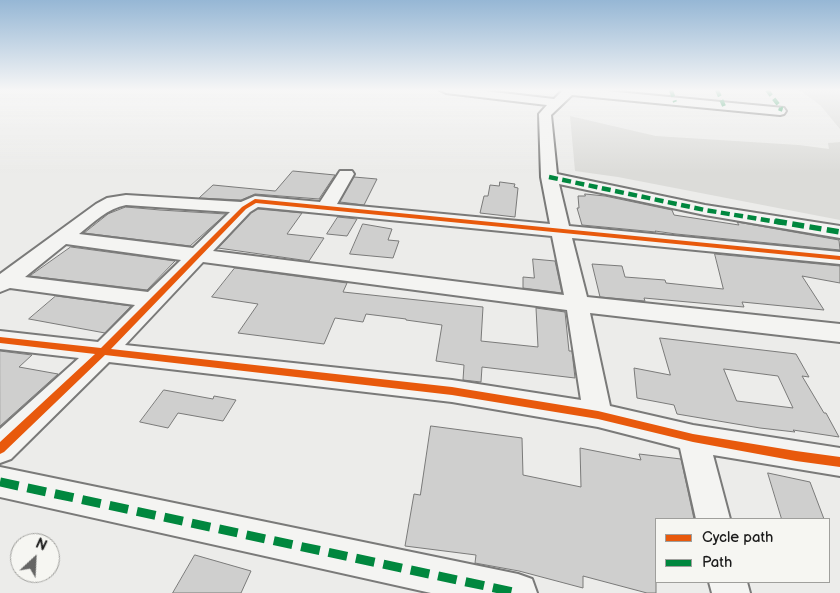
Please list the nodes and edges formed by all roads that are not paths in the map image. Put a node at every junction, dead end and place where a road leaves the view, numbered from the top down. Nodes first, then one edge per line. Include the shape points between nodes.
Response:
1 (545, 118) edge
2 (346, 174) dead end
3 (548, 176) junction
4 (326, 207) junction
5 (244, 208) junction
6 (562, 232) junction
7 (840, 232) edge
8 (62, 238) junction
9 (199, 254) junction
10 (840, 258) edge
11 (3, 283) edge
12 (152, 300) junction
13 (578, 304) junction
14 (840, 333) edge
15 (1, 342) edge
16 (104, 351) junction
17 (598, 415) junction
18 (693, 438) junction
19 (0, 449) edge
20 (840, 462) edge
21 (0, 482) edge
22 (713, 518) edge
23 (518, 593) edge

1 - 3 street
2 - 4 street
3 - 6 street
3 - 7 street via 705,210
4 - 5 street via 259,201
4 - 6 street
5 - 8 street via 119,200 102,208
5 - 9 street
6 - 10 street
6 - 13 street
8 - 9 street
8 - 11 street
9 - 12 street
9 - 13 street
11 - 12 street
12 - 16 street
13 - 14 street
13 - 17 street
15 - 16 street
16 - 17 street via 452,391
16 - 19 street
17 - 18 street
18 - 20 street
18 - 22 street
21 - 23 street

